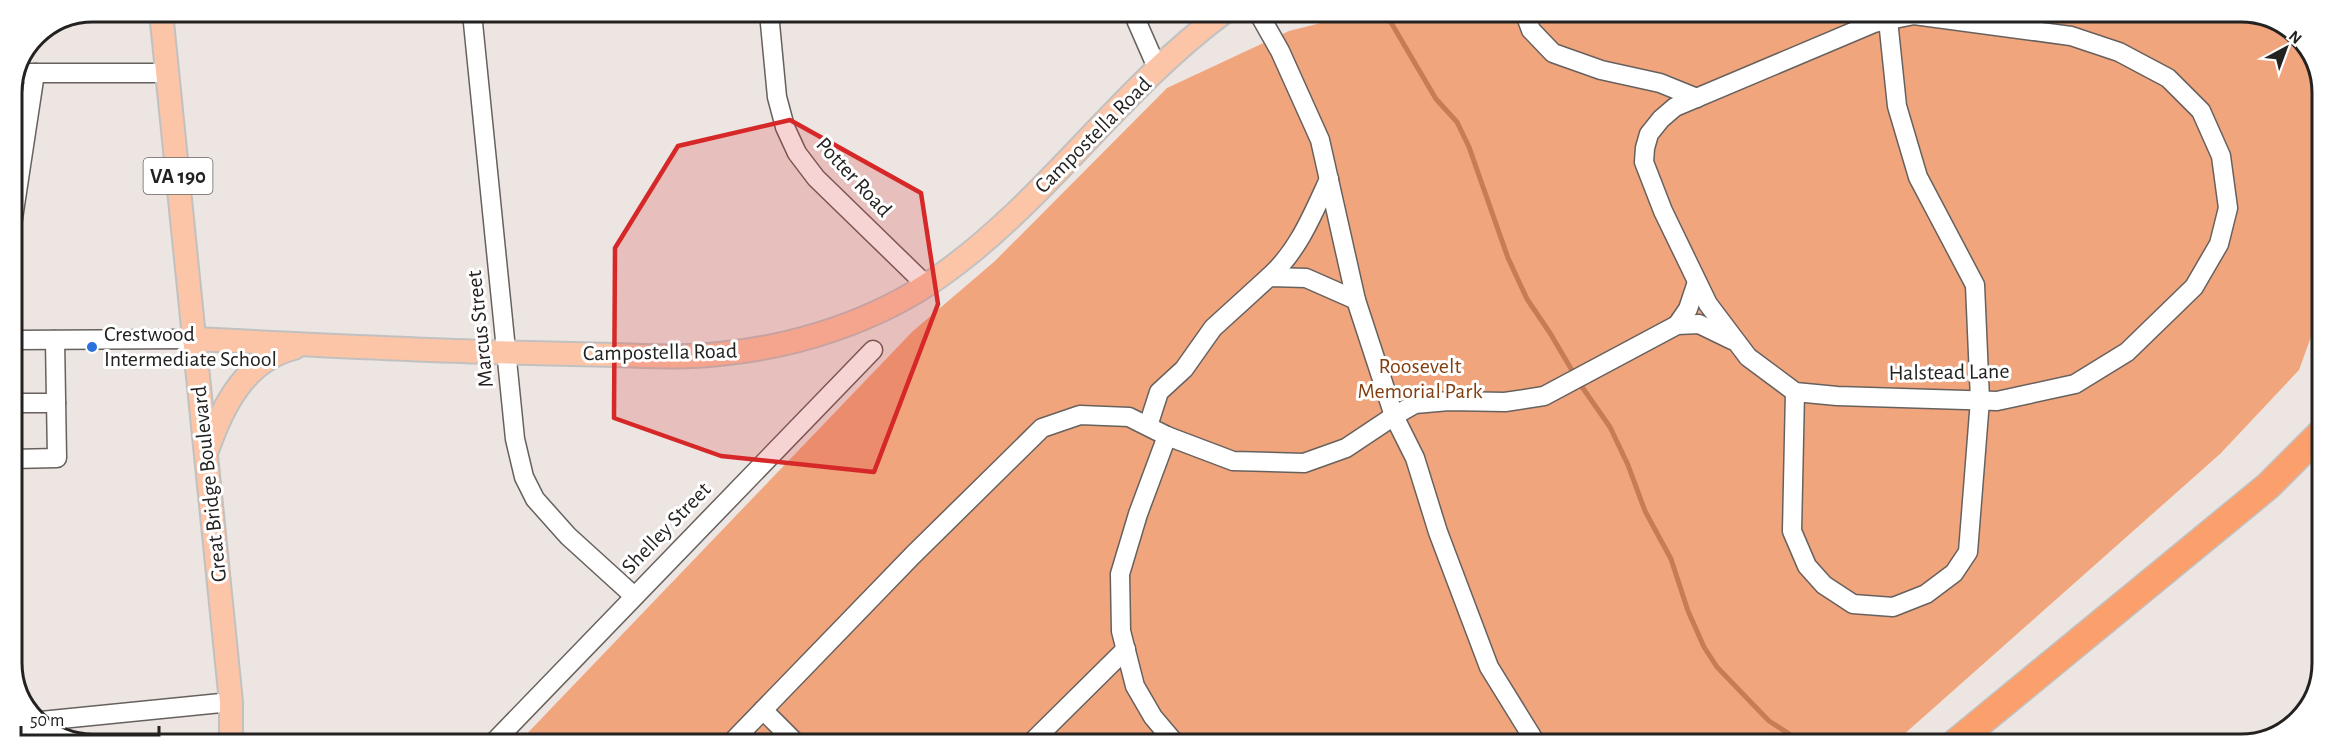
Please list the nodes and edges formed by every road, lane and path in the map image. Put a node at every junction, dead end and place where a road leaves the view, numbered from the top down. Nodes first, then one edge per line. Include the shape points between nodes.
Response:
1 (162, 22) edge
2 (473, 22) edge
3 (770, 22) edge
4 (1137, 22) edge
5 (1213, 22) edge
6 (1264, 22) edge
7 (1528, 22) edge
8 (1879, 22) edge
9 (1888, 22) edge
10 (1966, 22) edge
11 (1158, 70) junction
12 (28, 73) edge
13 (168, 73) junction
14 (1697, 98) junction
15 (22, 129) edge
16 (1329, 179) junction
17 (1269, 277) junction
18 (1697, 282) junction
19 (926, 285) junction
20 (1356, 300) junction
21 (1677, 325) junction
22 (194, 339) junction
23 (22, 340) edge
24 (54, 340) junction
25 (1736, 342) junction
26 (307, 345) junction
27 (873, 350) dead end
28 (506, 353) junction
29 (1795, 392) junction
30 (1980, 400) junction
31 (23, 403) edge
32 (56, 403) junction
33 (1394, 416) junction
34 (1148, 426) junction
35 (1167, 436) junction
36 (2312, 442) edge
37 (206, 455) junction
38 (23, 459) edge
39 (634, 596) junction
40 (1126, 649) junction
41 (231, 702) junction
42 (763, 710) junction
43 (52, 720) edge
44 (231, 734) edge
45 (502, 734) edge
46 (740, 734) edge
47 (787, 734) edge
48 (1040, 734) edge
49 (1167, 734) edge
50 (1530, 734) edge
51 (1966, 734) edge

1 - 13 main road, Great Bridge Boulevard / VA 190
2 - 28 street, Marcus Street
3 - 19 street, Potter Road via 777,97 797,153 816,178
4 - 11 street
5 - 11 main road, Campostella Road
6 - 16 street via 1320,140
7 - 14 street via 1553,53 1601,70 1660,83
8 - 14 street, Halstead Lane
9 - 30 street via 1897,106 1918,177 1975,285
10 - 30 street, Halstead Lane via 2071,36 2119,52 2168,78 2201,111 2221,156 2229,208 2219,244 2194,287 2127,352 2075,384 1997,401
11 - 19 main road, Campostella Road via 977,249
12 - 13 street
12 - 15 street
13 - 22 main road, Great Bridge Boulevard / VA 190
14 - 18 street, Halstead Lane via 1661,119 1649,134 1644,162
16 - 17 street via 1301,237 1284,264
16 - 20 street
17 - 20 street via 1306,278
17 - 34 street via 1213,328 1184,369 1160,392
18 - 21 street via 1689,309
18 - 25 street, Halstead Lane
19 - 28 main road, Campostella Road via 842,326 763,348 689,356
20 - 33 street
21 - 25 street via 1699,324
21 - 33 street via 1544,396 1505,402 1415,404
22 - 24 street
22 - 26 main road, Campostella Road
22 - 37 main road, Great Bridge Boulevard / VA 190
23 - 24 street
24 - 32 street
25 - 29 street, Halstead Lane via 1748,357
26 - 28 main road, Campostella Road
26 - 37 main road via 268,358 251,372 218,418
27 - 39 street, Shelley Street
28 - 39 street, Marcus Street via 515,439 524,477 535,500
29 - 30 street, Halstead Lane
29 - 30 street via 1792,531 1807,566 1824,585 1853,604 1893,607 1926,594 1954,573 1968,552
31 - 32 street
32 - 38 street via 57,458
33 - 35 street via 1346,448 1304,463 1233,461
33 - 50 street via 1415,458 1438,532 1489,667
34 - 35 street
34 - 42 street via 1129,417 1080,415 1042,428
35 - 40 street via 1120,574 1121,631
36 - 51 highway via 2268,486
37 - 41 main road, Great Bridge Boulevard / VA 190
39 - 45 street, Shelley Street
40 - 48 street
40 - 49 street via 1135,686
41 - 43 street
41 - 44 main road, Great Bridge Boulevard / VA 190
42 - 46 street
42 - 47 street

